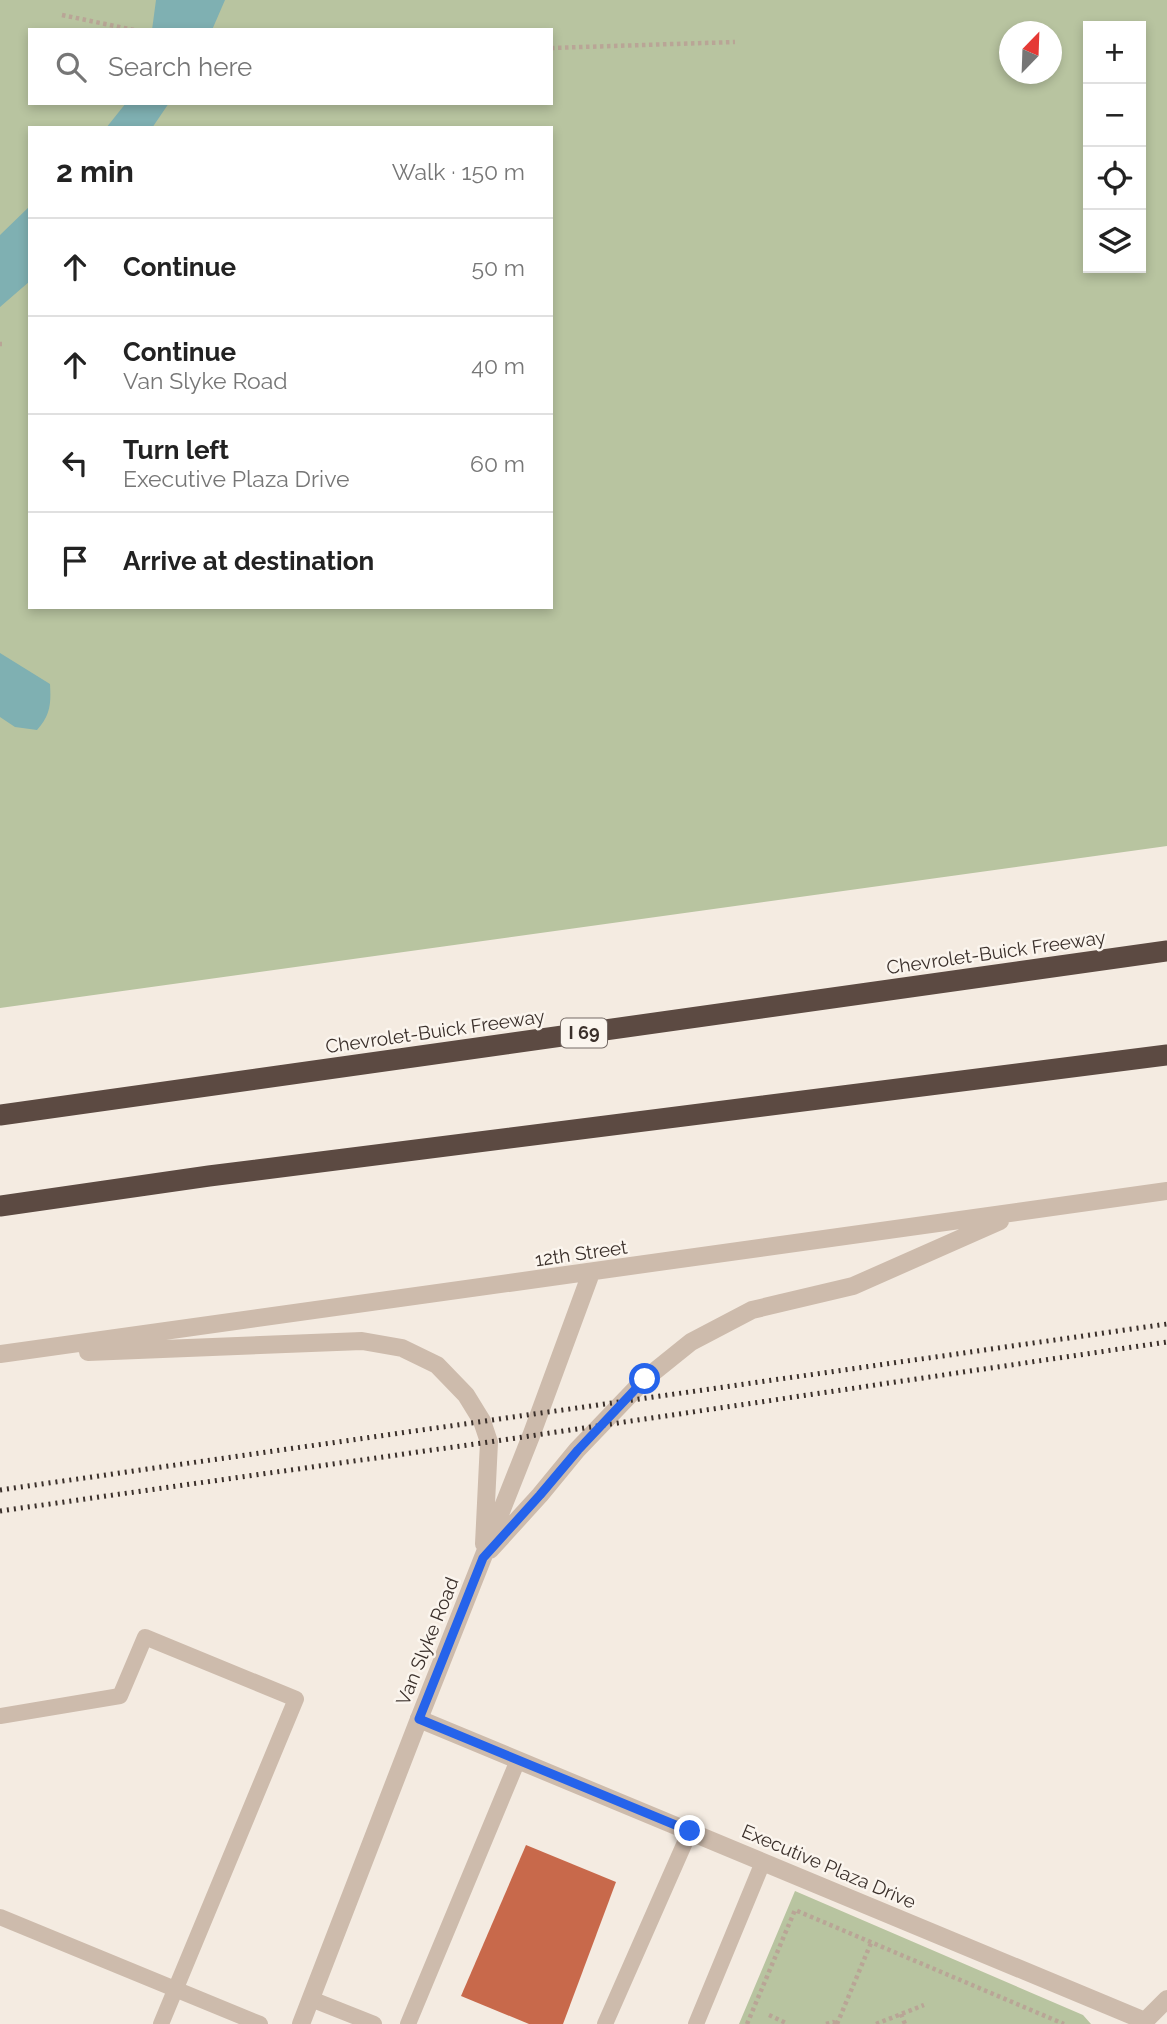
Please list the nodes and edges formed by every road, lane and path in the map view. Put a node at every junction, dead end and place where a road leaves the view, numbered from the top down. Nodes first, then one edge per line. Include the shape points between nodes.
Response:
1 (62, 15) dead end
2 (124, 28) edge
3 (735, 42) dead end
4 (553, 48) edge
5 (1167, 951) edge
6 (1167, 1055) edge
7 (0, 1115) edge
8 (1167, 1191) edge
9 (0, 1206) edge
10 (1022, 1212) junction
11 (591, 1273) junction
12 (0, 1354) edge
13 (483, 1558) junction
14 (0, 1716) edge
15 (419, 1719) junction
16 (518, 1760) junction
17 (690, 1831) junction
18 (763, 1862) junction
19 (0, 1917) edge
20 (872, 1943) dead end
21 (176, 1990) junction
22 (311, 1999) junction
23 (1167, 1999) edge
24 (924, 2005) dead end
25 (901, 2014) junction
26 (769, 2015) dead end
27 (1144, 2023) edge
28 (161, 2024) edge
29 (260, 2024) edge
30 (301, 2024) edge
31 (374, 2024) edge
32 (408, 2024) edge
33 (605, 2024) edge
34 (696, 2024) edge
35 (747, 2024) edge
36 (788, 2024) edge
37 (826, 2024) edge
38 (838, 2024) edge
39 (876, 2024) edge
40 (905, 2024) edge
41 (1064, 2024) edge

1 - 2 path
3 - 4 path
5 - 7 highway, Chevrolet-Buick Freeway / I 69
6 - 9 highway
8 - 10 street, 12th Street
10 - 11 street, 12th Street
10 - 13 street via 853,1286 752,1310 691,1342 645,1379
11 - 12 street, 12th Street
11 - 13 street, Van Slyke Road
12 - 13 street via 362,1341 402,1348 437,1365 466,1395 482,1421 489,1442
13 - 15 street, Van Slyke Road
14 - 21 lane via 120,1696 145,1637 296,1699
15 - 16 street, Executive Plaza Drive
15 - 22 street, Van Slyke Road
16 - 17 street, Executive Plaza Drive
16 - 32 lane
17 - 18 street, Executive Plaza Drive
17 - 33 lane
18 - 27 street, Executive Plaza Drive
18 - 34 lane
19 - 21 lane
20 - 38 path
21 - 28 lane
21 - 29 lane
22 - 30 street, Van Slyke Road
22 - 31 lane
23 - 27 street
24 - 25 path
25 - 39 path
25 - 40 path
26 - 36 path
35 - 41 path via 795,1910
37 - 38 path

